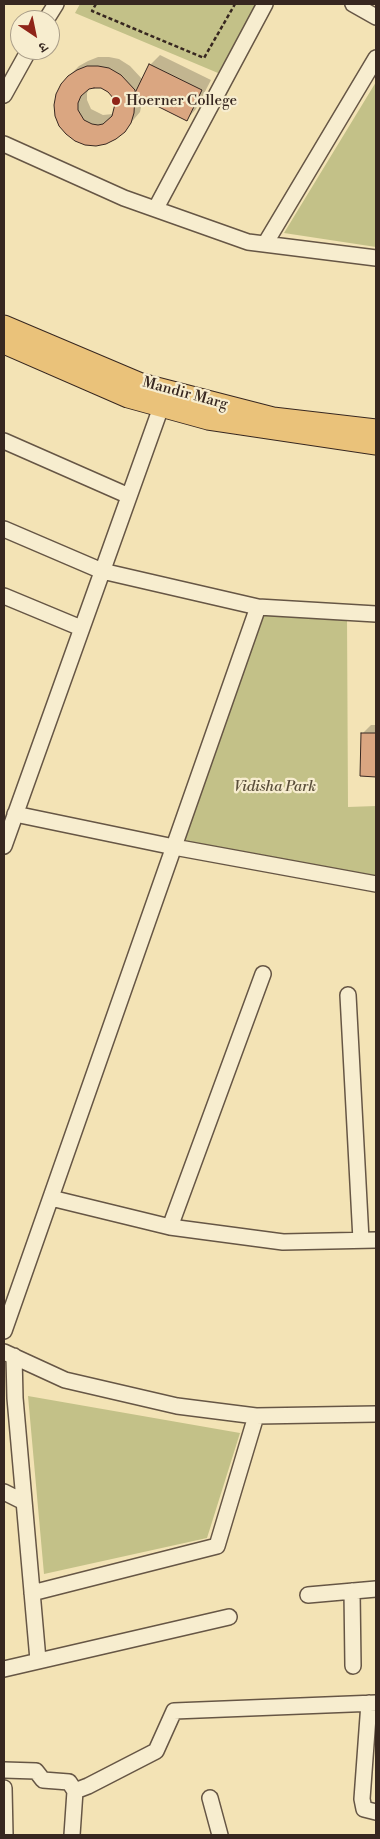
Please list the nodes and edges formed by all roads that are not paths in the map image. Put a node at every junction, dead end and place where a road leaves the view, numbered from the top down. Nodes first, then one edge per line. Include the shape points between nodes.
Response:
1 (265, 4) edge
2 (353, 4) edge
3 (376, 17) edge
4 (376, 58) edge
5 (23, 60) edge
6 (4, 95) edge
7 (4, 144) edge
8 (156, 208) junction
9 (265, 244) junction
10 (376, 258) edge
11 (4, 325) edge
12 (4, 344) edge
13 (164, 399) junction
14 (376, 429) edge
15 (4, 441) edge
16 (376, 445) edge
17 (129, 496) junction
18 (4, 529) edge
19 (102, 571) junction
20 (4, 596) edge
21 (258, 607) junction
22 (376, 614) edge
23 (81, 628) junction
24 (15, 814) junction
25 (4, 846) edge
26 (174, 847) junction
27 (376, 884) edge
28 (263, 974) dead end
29 (348, 995) dead end
30 (51, 1198) junction
31 (170, 1227) junction
32 (361, 1240) junction
33 (376, 1240) edge
34 (4, 1331) edge
35 (9, 1354) edge
36 (376, 1414) edge
37 (256, 1416) junction
38 (4, 1492) edge
39 (24, 1502) junction
40 (376, 1589) edge
41 (352, 1591) junction
42 (32, 1593) junction
43 (308, 1595) dead end
44 (229, 1617) dead end
45 (38, 1660) junction
46 (353, 1666) dead end
47 (4, 1669) edge
48 (372, 1703) edge
49 (4, 1770) edge
50 (4, 1788) edge
51 (75, 1790) junction
52 (210, 1798) dead end
53 (376, 1816) edge
54 (4, 1835) edge
55 (72, 1835) edge
56 (220, 1835) edge

1 - 8 street
2 - 3 street
4 - 9 street
5 - 6 street
7 - 8 street via 124,198
8 - 9 street via 248,242
9 - 10 street
11 - 13 main road, Mandir Marg via 141,384
12 - 13 main road via 128,398
13 - 14 main road, Mandir Marg via 273,417
13 - 16 main road via 208,420
13 - 17 street
15 - 17 street
17 - 19 street
18 - 19 street
19 - 21 street
19 - 23 street
20 - 23 street
21 - 22 street
21 - 26 street
23 - 24 street
24 - 25 street
24 - 26 street
26 - 27 street
26 - 30 street
28 - 31 street
29 - 32 street
30 - 31 street
30 - 34 street
31 - 32 street via 283,1242
32 - 33 street
35 - 37 street via 65,1380 177,1406
35 - 39 street
36 - 37 street
37 - 42 street via 217,1546
38 - 39 street
39 - 42 street
40 - 41 street
41 - 43 street
41 - 46 street
42 - 45 street
44 - 45 street
45 - 47 street
48 - 51 street via 174,1711 156,1752
48 - 53 street via 362,1799 364,1809
49 - 51 street via 36,1771 43,1780 70,1782
50 - 54 street
51 - 55 street
52 - 56 street

